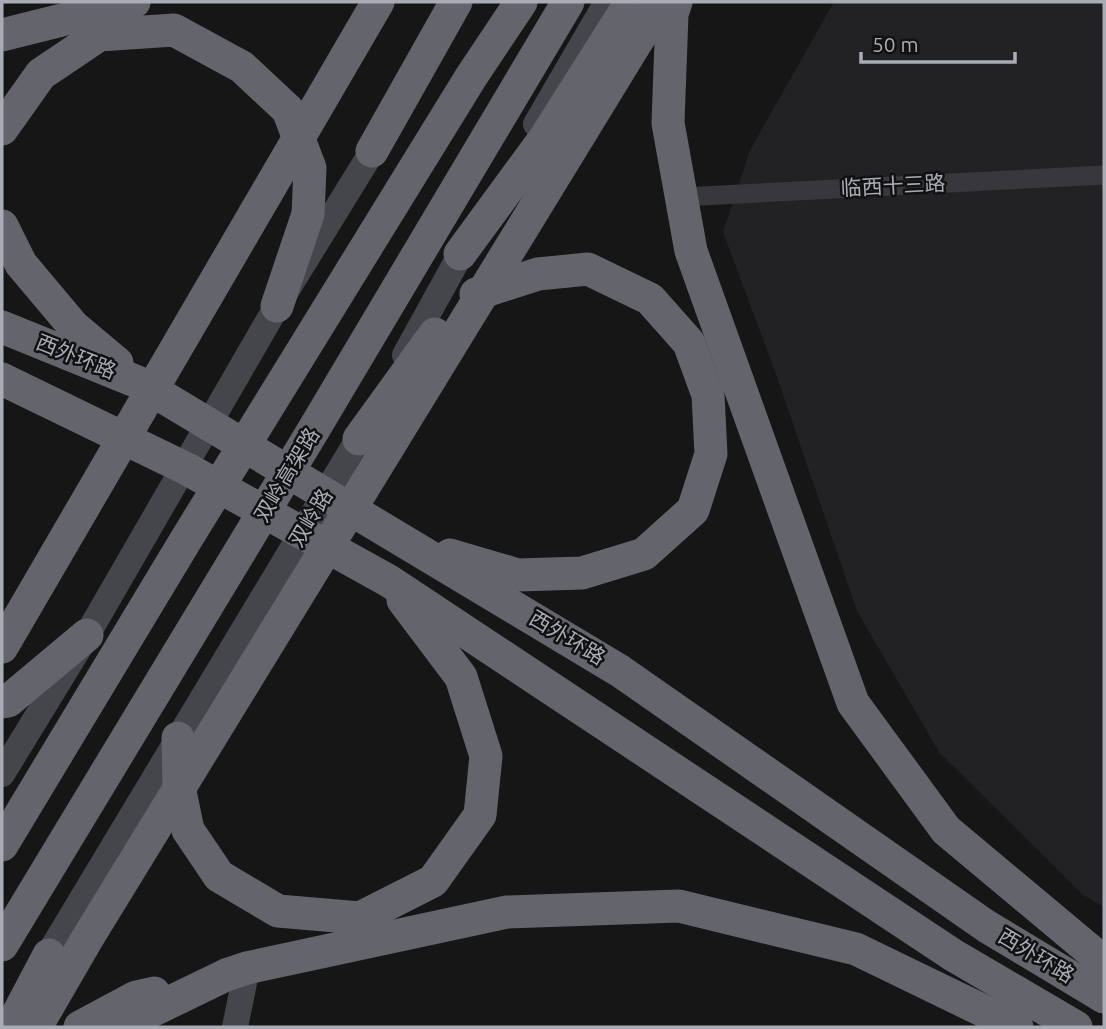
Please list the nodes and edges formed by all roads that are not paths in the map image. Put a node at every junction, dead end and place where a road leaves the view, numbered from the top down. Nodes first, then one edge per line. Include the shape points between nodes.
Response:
1 (134, 2) edge
2 (378, 2) edge
3 (439, 2) edge
4 (456, 2) edge
5 (472, 2) edge
6 (520, 2) edge
7 (568, 2) edge
8 (607, 2) edge
9 (631, 2) edge
10 (672, 5) edge
11 (2, 35) edge
12 (2, 130) edge
13 (372, 151) junction
14 (1104, 175) edge
15 (682, 197) junction
16 (2, 226) edge
17 (460, 254) junction
18 (277, 306) junction
19 (2, 327) edge
20 (2, 379) edge
21 (140, 383) junction
22 (2, 405) edge
23 (359, 439) junction
24 (187, 469) junction
25 (408, 543) junction
26 (389, 581) junction
27 (87, 635) junction
28 (2, 647) edge
29 (2, 702) edge
30 (178, 738) junction
31 (2, 774) edge
32 (2, 845) edge
33 (2, 945) edge
34 (48, 955) junction
35 (1104, 962) edge
36 (237, 972) junction
37 (1104, 997) edge
38 (5, 1027) edge
39 (11, 1027) edge
40 (36, 1027) edge
41 (80, 1027) edge
42 (128, 1027) edge
43 (234, 1027) edge
44 (1017, 1027) edge
45 (1076, 1027) edge

1 - 11 highway
2 - 28 highway
3 - 13 main road
4 - 13 highway
5 - 13 main road
6 - 32 highway
7 - 33 highway, 双岭高架路
8 - 17 main road, 双岭路
9 - 17 highway via 545,138
10 - 15 highway via 668,123
10 - 40 highway via 108,904
12 - 18 highway via 41,74 99,35 174,30 242,67 288,110 310,168 308,214
13 - 18 main road
14 - 15 street, 临西十三路
15 - 35 highway via 691,251 853,703 946,830
16 - 21 highway via 21,264 74,327
17 - 23 main road, 双岭路
18 - 27 main road
19 - 21 highway, 西外环路
20 - 24 highway, 西外环路
21 - 25 highway, 西外环路
22 - 24 highway
23 - 25 highway via 438,330 476,294 538,274 588,269 650,299 689,343 708,395 711,454 693,510 644,554 582,573 518,575
23 - 30 main road, 双岭路
24 - 26 highway, 西外环路
25 - 37 highway, 西外环路 via 620,671 986,926
26 - 30 highway via 461,677 486,756 480,815 433,881 360,918 278,911 219,876 188,830 179,788
26 - 45 highway, 西外环路 via 953,955
27 - 29 highway
27 - 31 main road
30 - 34 main road, 双岭路
34 - 38 main road, 双岭路
34 - 39 highway
36 - 41 highway via 136,997
36 - 42 highway via 139,1017
36 - 43 main road
36 - 44 highway via 507,912 679,906 856,949

